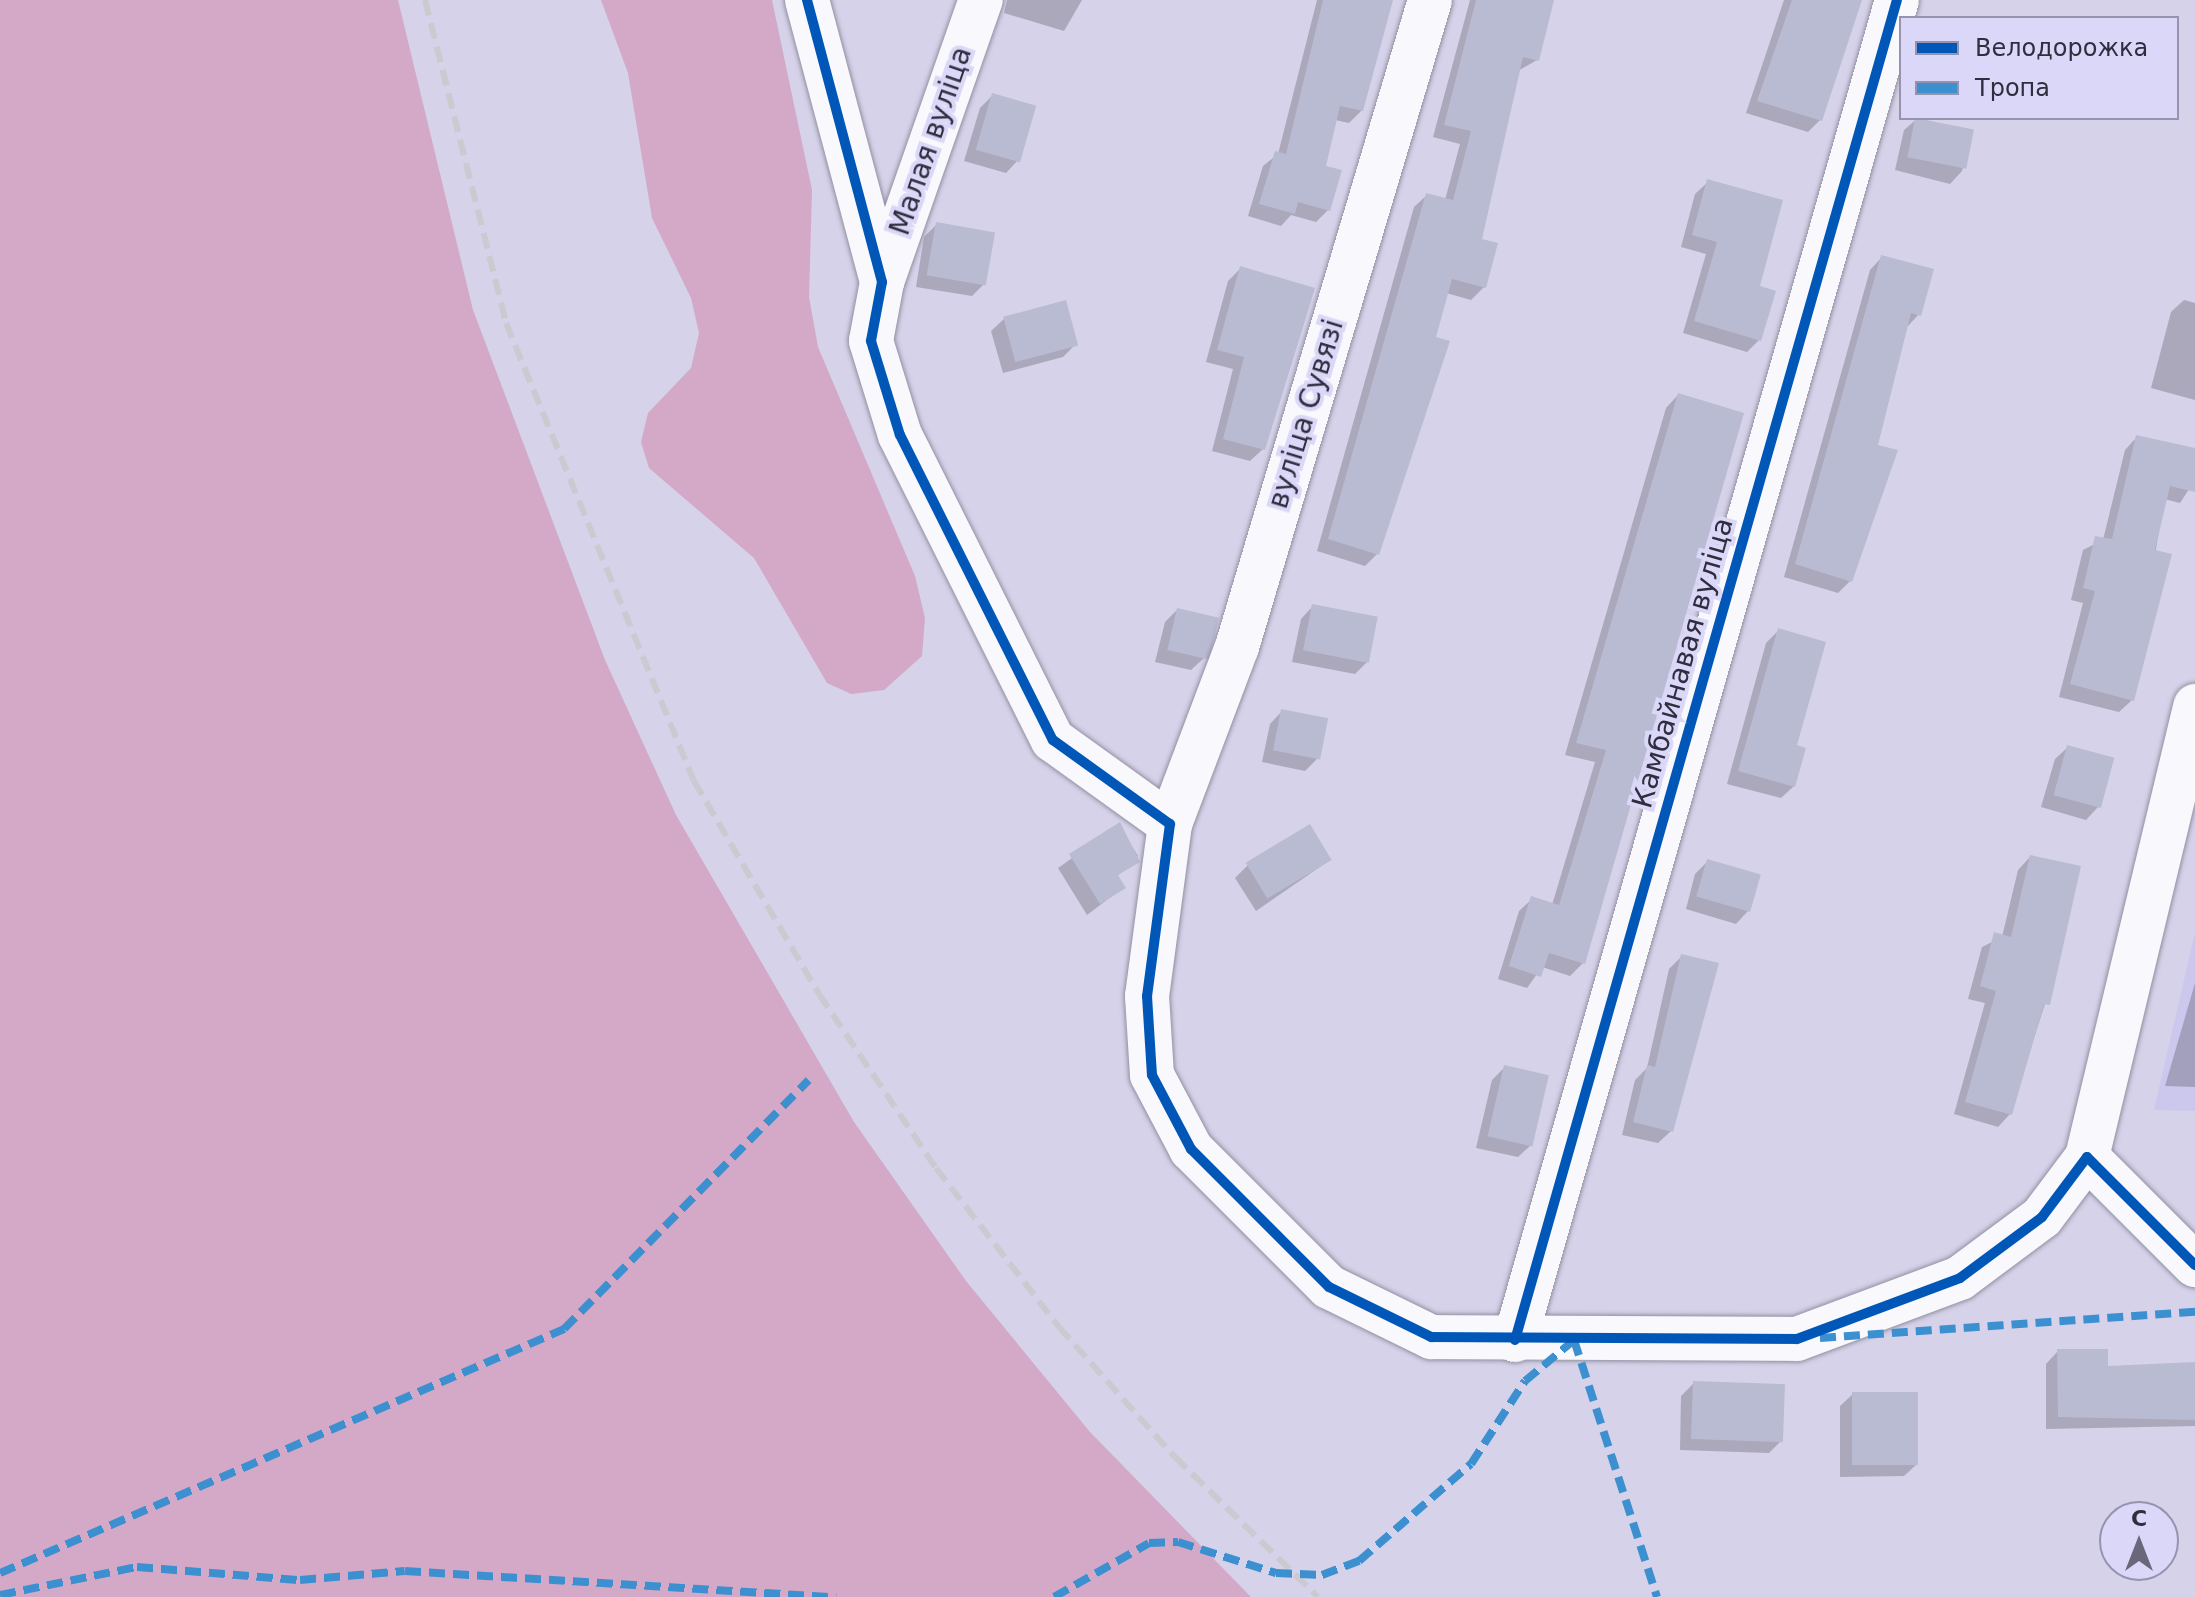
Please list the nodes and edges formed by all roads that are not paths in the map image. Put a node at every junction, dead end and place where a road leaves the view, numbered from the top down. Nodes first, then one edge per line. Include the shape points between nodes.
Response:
1 (807, 0) edge
2 (981, 0) edge
3 (1430, 0) edge
4 (1897, 0) edge
5 (882, 282) junction
6 (2195, 706) edge
7 (1170, 824) junction
8 (2087, 1157) junction
9 (2195, 1265) edge
10 (1515, 1340) junction

1 - 5 street
2 - 5 street, Малая вуліца
3 - 7 street, вуліца Сувязі via 1237,647
4 - 10 street, Камбайнавая вуліца
5 - 7 street, Малая вуліца via 871,341 900,435 983,612 1053,740
6 - 8 street
7 - 10 street, вуліца Сувязі via 1147,996 1152,1075 1191,1149 1329,1287 1431,1337
8 - 9 street
8 - 10 street, вуліца Сувязі via 2042,1217 1960,1278 1797,1339

